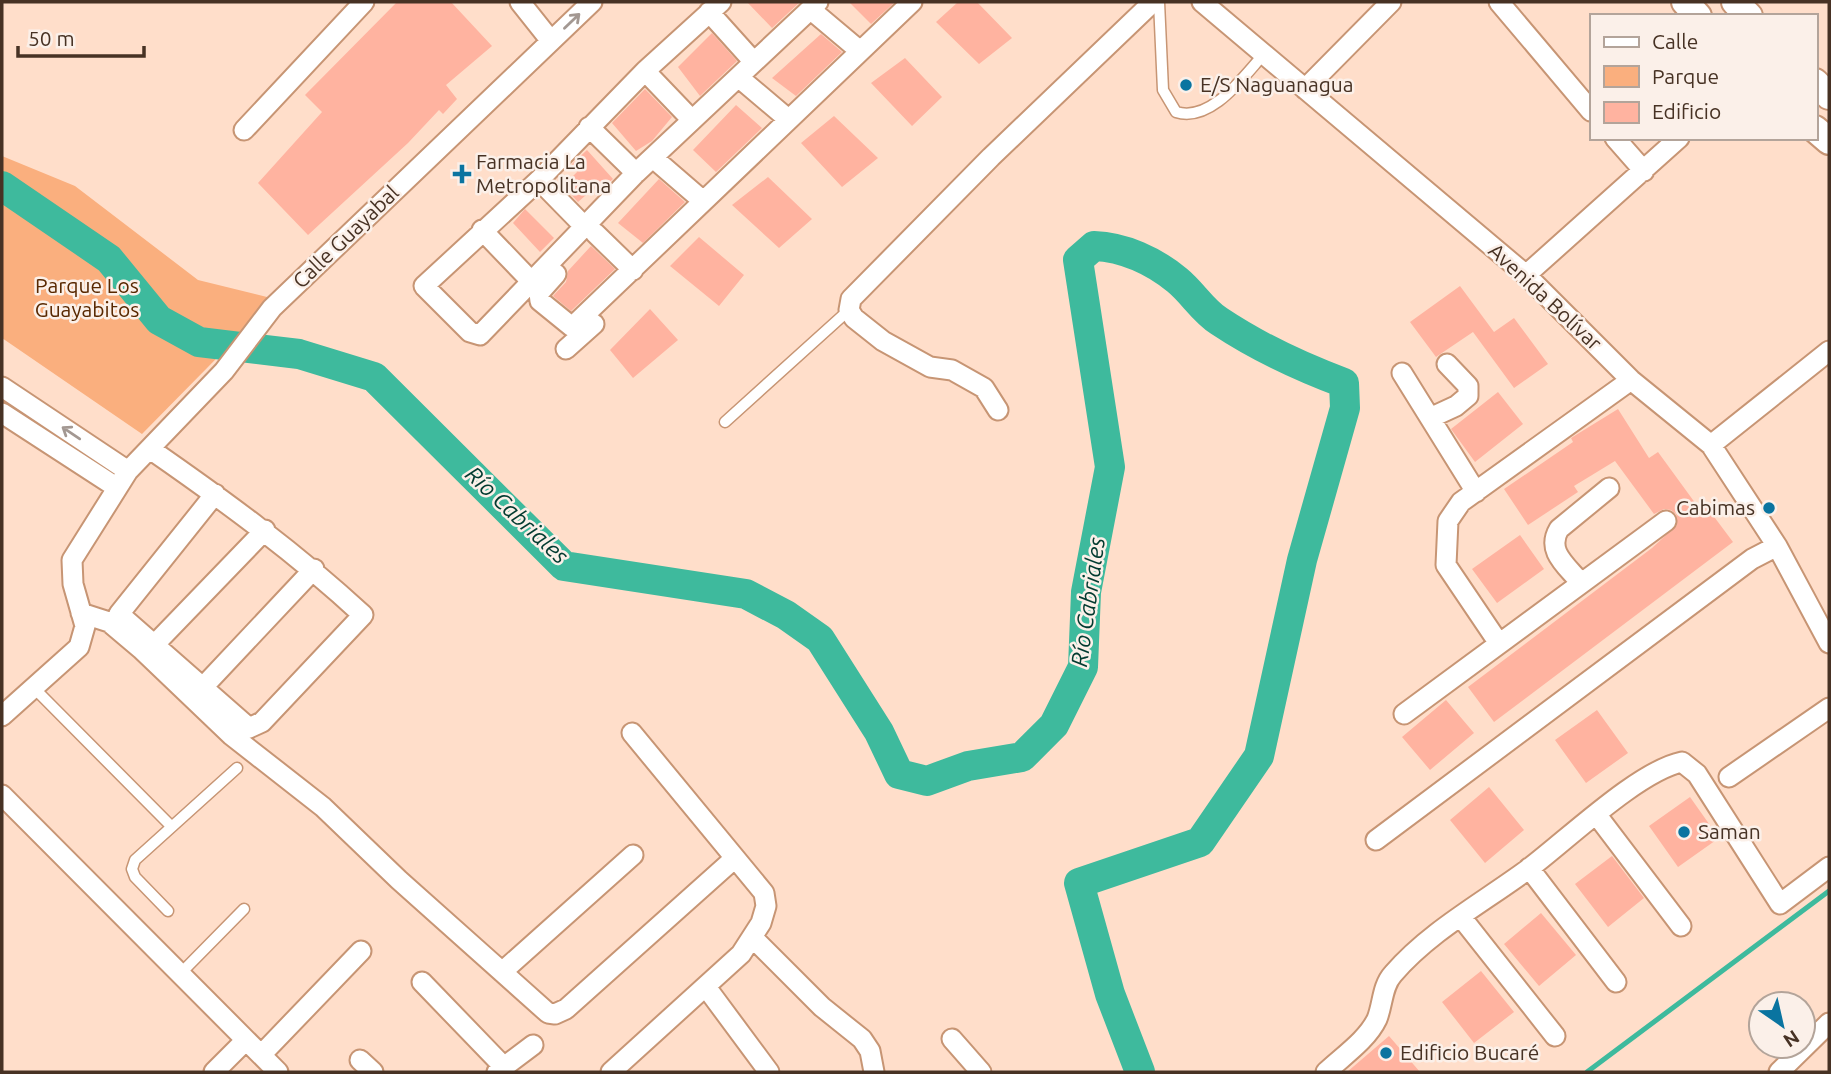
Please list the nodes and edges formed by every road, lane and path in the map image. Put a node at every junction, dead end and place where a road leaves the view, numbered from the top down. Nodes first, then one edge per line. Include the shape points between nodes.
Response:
1 (364, 2) edge
2 (520, 2) edge
3 (592, 2) edge
4 (912, 2) edge
5 (923, 2) edge
6 (1153, 2) edge
7 (1159, 2) edge
8 (1204, 2) edge
9 (1391, 2) edge
10 (1499, 2) edge
11 (821, 6) edge
12 (715, 7) edge
13 (551, 41) junction
14 (860, 51) junction
15 (1264, 54) junction
16 (753, 61) junction
17 (645, 71) junction
18 (743, 81) junction
19 (1305, 89) junction
20 (1590, 110) edge
21 (691, 119) junction
22 (788, 119) junction
23 (589, 127) junction
24 (244, 130) dead end
25 (1617, 140) edge
26 (1677, 140) edge
27 (659, 163) junction
28 (1644, 172) junction
29 (636, 173) junction
30 (539, 180) junction
31 (703, 201) junction
32 (482, 230) junction
33 (590, 230) junction
34 (633, 270) junction
35 (1526, 275) junction
36 (531, 281) junction
37 (849, 310) junction
38 (566, 349) dead end
39 (1829, 351) edge
40 (1447, 363) dead end
41 (1402, 373) dead end
42 (1631, 380) junction
43 (2, 387) edge
44 (998, 410) dead end
45 (2, 413) edge
46 (1430, 418) junction
47 (725, 422) dead end
48 (1711, 445) junction
49 (150, 449) junction
50 (122, 479) junction
51 (1609, 488) dead end
52 (1476, 492) junction
53 (215, 494) junction
54 (1666, 522) dead end
55 (265, 530) junction
56 (1776, 546) junction
57 (314, 569) junction
58 (1580, 582) junction
59 (81, 613) junction
60 (1498, 642) junction
61 (156, 643) junction
62 (1829, 643) edge
63 (204, 686) junction
64 (33, 687) junction
65 (1829, 708) edge
66 (1404, 713) dead end
67 (2, 716) edge
68 (632, 733) dead end
69 (237, 768) dead end
70 (1729, 777) dead end
71 (2, 794) edge
72 (1596, 814) junction
73 (171, 826) junction
74 (1376, 840) dead end
75 (633, 855) dead end
76 (735, 858) junction
77 (1829, 867) edge
78 (1529, 868) junction
79 (244, 909) dead end
80 (168, 911) dead end
81 (1461, 917) junction
82 (1681, 926) dead end
83 (753, 938) junction
84 (361, 951) dead end
85 (502, 972) junction
86 (180, 974) junction
87 (422, 982) dead end
88 (1616, 982) dead end
89 (706, 986) junction
90 (1829, 1023) edge
91 (1555, 1036) dead end
92 (952, 1039) dead end
93 (246, 1040) junction
94 (533, 1045) dead end
95 (261, 1055) junction
96 (500, 1069) edge
97 (214, 1072) edge
98 (278, 1072) edge
99 (611, 1072) edge
100 (769, 1072) edge
101 (874, 1072) edge
102 (981, 1072) edge
103 (1326, 1072) edge
104 (1779, 1072) edge

1 - 24 street
2 - 13 street
13 -> 3 street, Calle Guayabal
4 - 14 street
5 - 38 street via 769,145 638,282
6 - 37 street via 972,176 851,299
7 - 15 lane via 1163,90 1176,112 1198,112 1214,103
8 - 15 street, Avenida Bolívar
9 - 19 street
10 - 20 street
11 - 14 street
11 - 16 street
11 - 18 street
12 - 16 street
12 - 17 street
13 - 49 street, Calle Guayabal via 272,308 224,371
14 - 22 street
15 - 19 street, Avenida Bolívar
16 - 21 street
17 - 21 street
17 - 23 street
18 - 22 street
18 - 27 street
19 - 35 street, Avenida Bolívar
21 - 29 street
22 - 31 street
23 - 29 street
23 - 30 street
25 - 28 street
26 - 28 street
27 - 31 street
27 - 33 street
28 - 35 street
29 - 33 street
30 - 32 street
30 - 33 street
31 - 34 street
32 - 36 street
32 - 36 street via 424,286 470,332 480,335
33 - 34 street
33 - 34 street via 539,293 544,306 572,327
33 - 36 street
35 - 42 street, Avenida Bolívar
37 - 44 street via 883,341 930,367 952,370 984,388
37 - 47 lane
39 - 48 street
40 - 46 street via 1468,386 1468,396
41 - 46 street
42 - 48 street, Avenida Bolívar
42 - 52 street
50 -> 43 street
45 - 50 street
46 - 52 street
48 - 56 street, Avenida Bolívar
49 - 50 street, Calle Guayabal
49 - 53 street
50 - 59 street, Calle Guayabal via 72,559
51 - 58 street via 1554,537 1559,557
52 - 60 street via 1461,502 1448,521 1446,565
53 - 55 street
53 - 61 street via 120,614
54 - 58 street
55 - 57 street
55 - 61 street
56 - 62 street, Avenida Bolívar
56 - 74 street via 1752,559
57 - 63 street
57 - 63 street via 363,615 256,726 243,725
58 - 60 street
59 - 64 street, Calle Guayabal via 85,626 79,647
59 - 85 street via 109,622 141,649 231,735 331,814
60 - 66 street
61 - 63 street
64 - 67 street, Calle Guayabal
64 - 73 lane
65 - 70 street
68 - 76 street
69 - 73 lane
71 - 86 street
72 - 77 street via 1667,765 1682,762 1697,774 1780,904
72 - 78 street
72 - 82 street
73 - 80 lane via 135,860 132,869
75 - 85 street
76 - 83 street via 761,887 766,900
76 - 85 street via 561,1012 548,1013
78 - 81 street
78 - 88 street
79 - 86 lane
81 - 91 street
81 - 103 street via 1413,952 1390,977 1376,1021
83 - 89 street
83 - 101 street via 822,1007 862,1039
84 - 95 street
86 - 93 street
87 - 96 street
89 - 99 street
89 - 100 street
90 - 104 street
92 - 102 street
93 - 95 street
93 - 97 street
94 - 96 street
95 - 98 street

